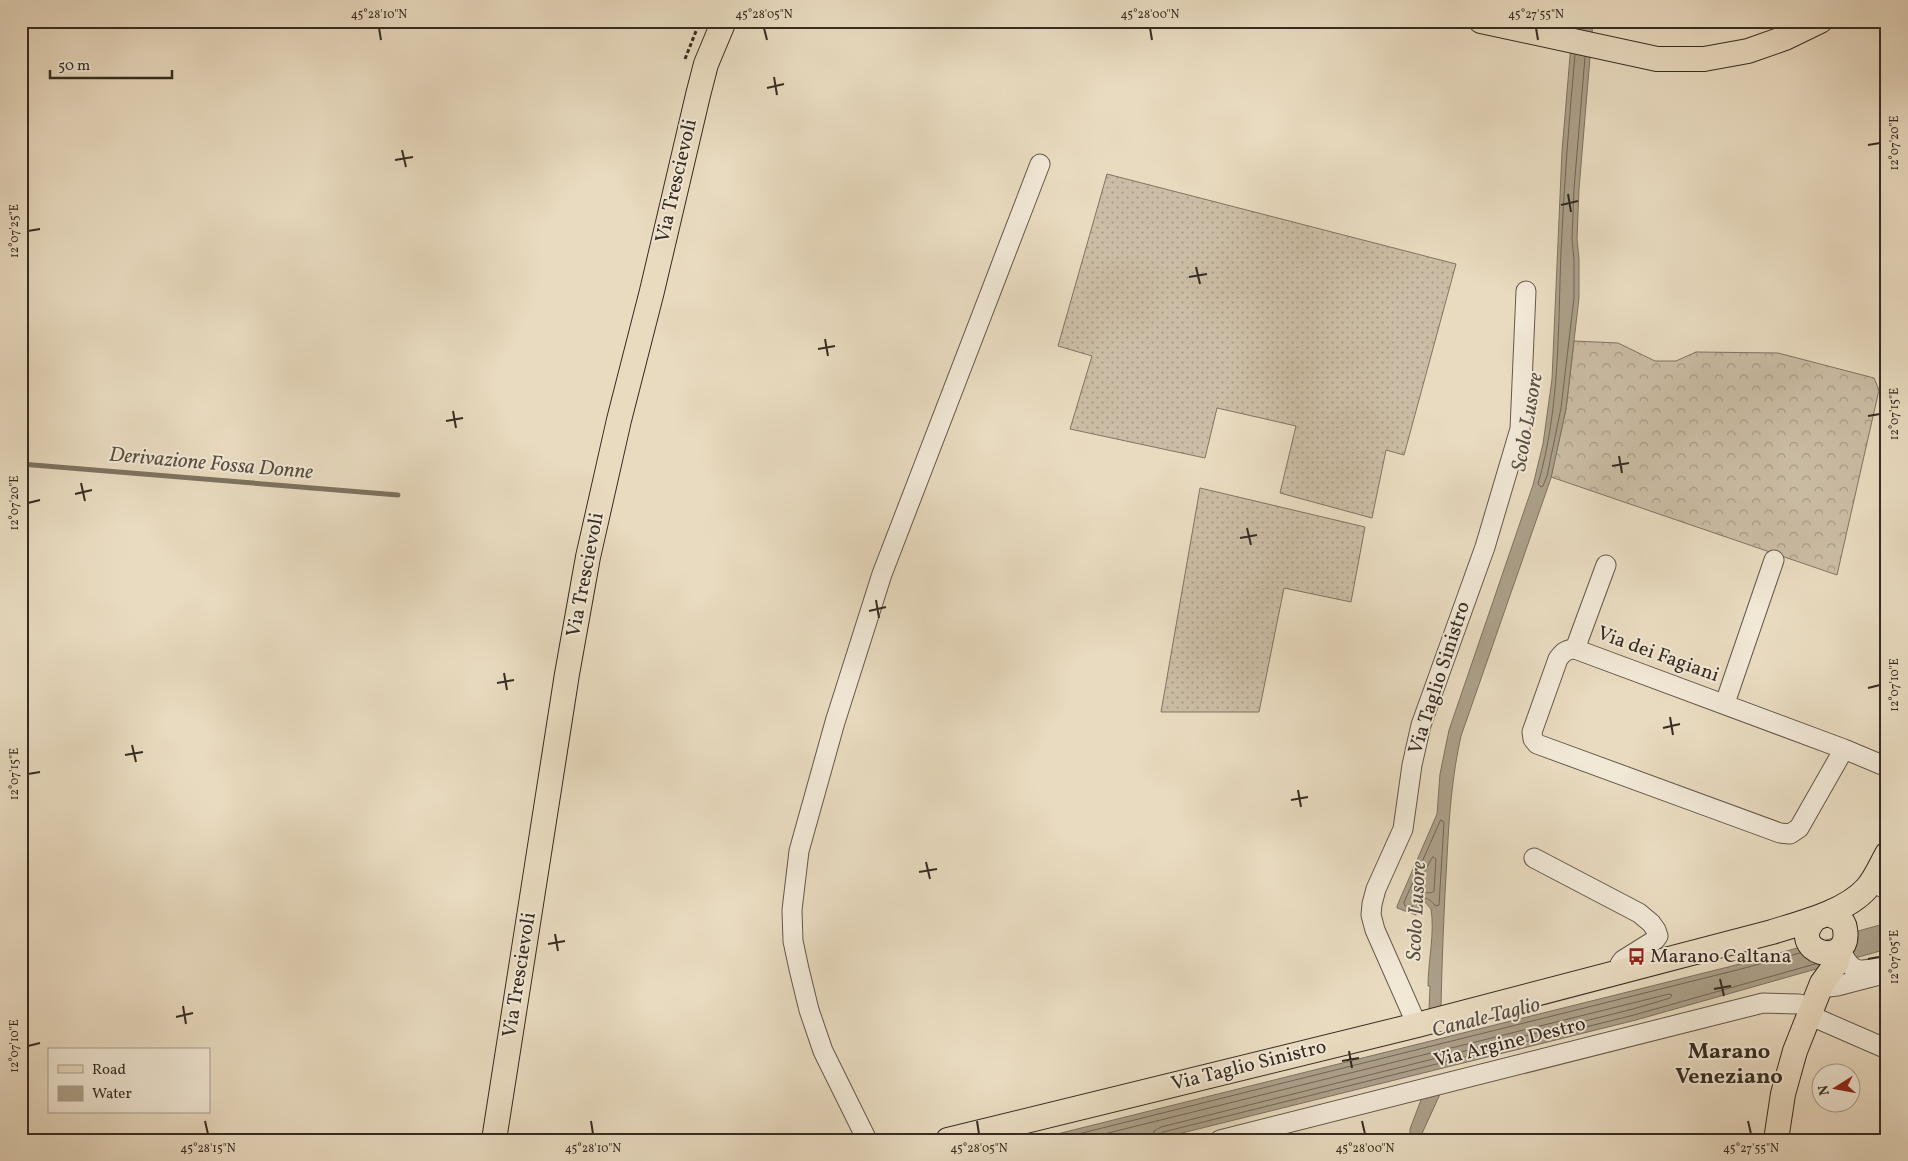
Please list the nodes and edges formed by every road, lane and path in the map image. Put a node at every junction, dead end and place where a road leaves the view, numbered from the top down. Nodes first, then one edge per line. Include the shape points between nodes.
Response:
1 (724, 21) edge
2 (1481, 21) edge
3 (1820, 21) edge
4 (1040, 164) dead end
5 (1526, 291) dead end
6 (1774, 560) dead end
7 (1606, 565) dead end
8 (1575, 648) junction
9 (1725, 704) junction
10 (1844, 749) junction
11 (1887, 767) edge
12 (1887, 854) edge
13 (1534, 858) dead end
14 (1875, 886) edge
15 (1823, 937) junction
16 (1887, 964) edge
17 (1621, 970) junction
18 (1887, 973) edge
19 (1816, 998) junction
20 (1417, 1024) junction
21 (1887, 1049) edge
22 (494, 1140) edge
23 (867, 1140) edge
24 (948, 1140) edge
25 (1220, 1140) edge
26 (1776, 1140) edge

1 - 22 main road, Via Trescievoli via 706,64 693,113 590,547
2 - 3 main road via 1657,59 1704,59 1748,51
4 - 23 street via 882,574 835,722 799,851 792,910 793,942 799,970 823,1051
5 - 20 street, Via Taglio Sinistro via 1520,429 1485,547 1421,724 1403,828 1372,904 1375,930
6 - 9 street, Via dei Fagiani
7 - 8 street
8 - 9 street, Via dei Fagiani
8 - 10 street via 1562,652 1558,659 1532,732 1537,744 1790,834 1799,828
9 - 10 street, Via dei Fagiani
10 - 11 street, Via dei Fagiani
12 - 14 main road
13 - 17 street via 1639,913 1656,930 1658,936 1655,940 1623,960
14 - 15 main road via 1855,898
14 - 15 main road via 1863,907
15 - 16 street via 1863,971
15 - 17 main road
15 - 19 main road
17 - 20 main road
18 - 19 street via 1837,986
19 - 21 street
19 - 25 street, Via Argine Destro via 1799,1004 1762,1003
19 - 26 main road via 1783,1094
20 - 24 main road, Via Taglio Sinistro

